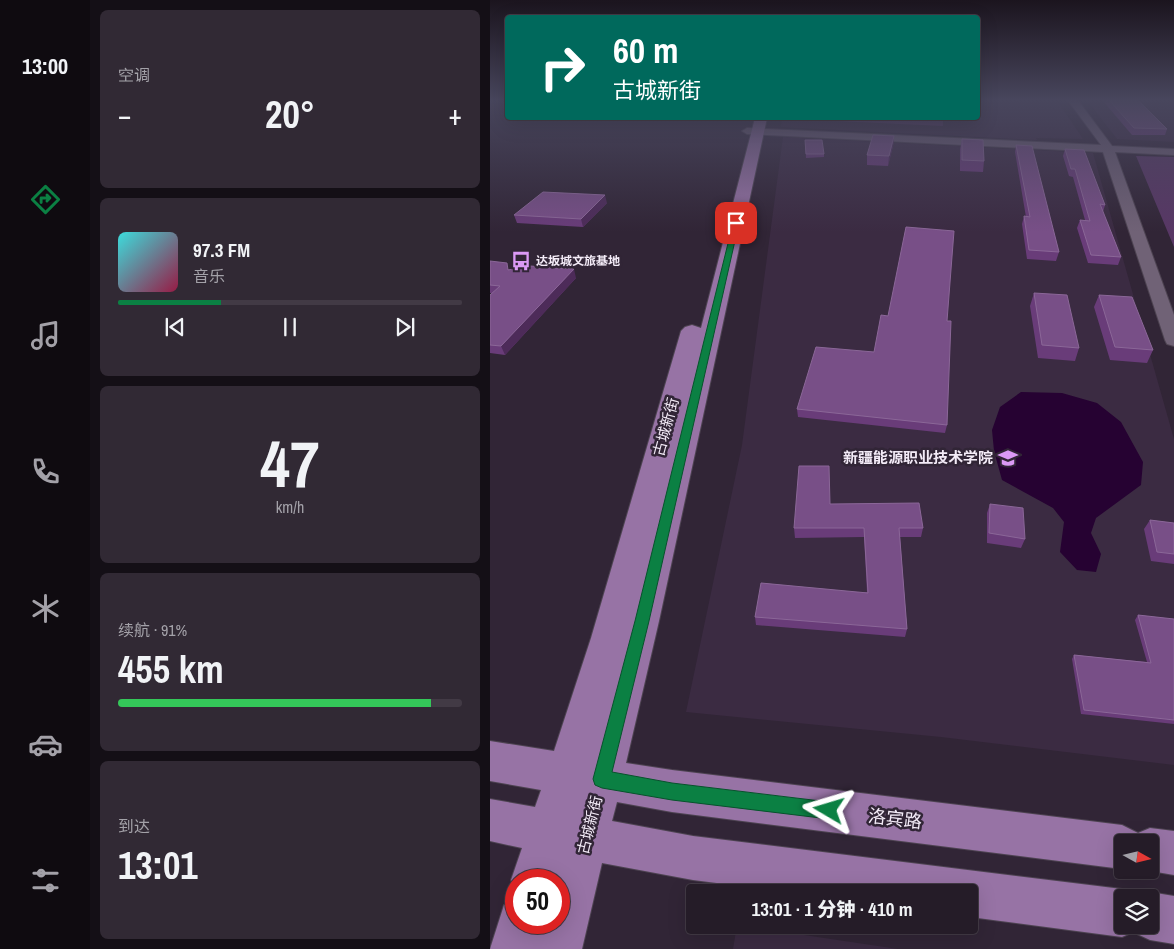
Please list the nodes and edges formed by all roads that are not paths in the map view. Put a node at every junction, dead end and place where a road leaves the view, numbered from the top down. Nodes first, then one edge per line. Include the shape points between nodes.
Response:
1 (748, 143) edge
2 (750, 143) edge
3 (1063, 143) edge
4 (1105, 143) edge
5 (1107, 146) junction
6 (1174, 147) edge
7 (1174, 152) edge
8 (1174, 340) edge
9 (490, 760) edge
10 (584, 776) junction
11 (490, 820) edge
12 (568, 835) junction
13 (1114, 845) edge
14 (1159, 851) edge
15 (1174, 853) edge
16 (542, 869) edge
17 (899, 884) edge
18 (978, 895) edge
19 (1114, 912) edge
20 (1159, 918) edge
21 (1174, 920) edge
22 (517, 934) edge
23 (513, 949) edge
24 (558, 949) edge

1 - 10 main road, 古城新街 via 714,250 608,638
2 - 10 main road, 古城新街 via 642,621
3 - 5 street
4 - 5 street
5 - 6 street
5 - 7 street
5 - 8 street
9 - 10 main road, 洛宾路
10 - 12 main road, 古城新街
10 - 13 main road, 洛宾路 via 672,791
11 - 12 main road
12 - 16 main road, 古城新街
12 - 17 main road via 693,858
12 - 24 main road, 古城新街
14 - 15 main road
18 - 19 main road
20 - 21 main road
22 - 23 main road

